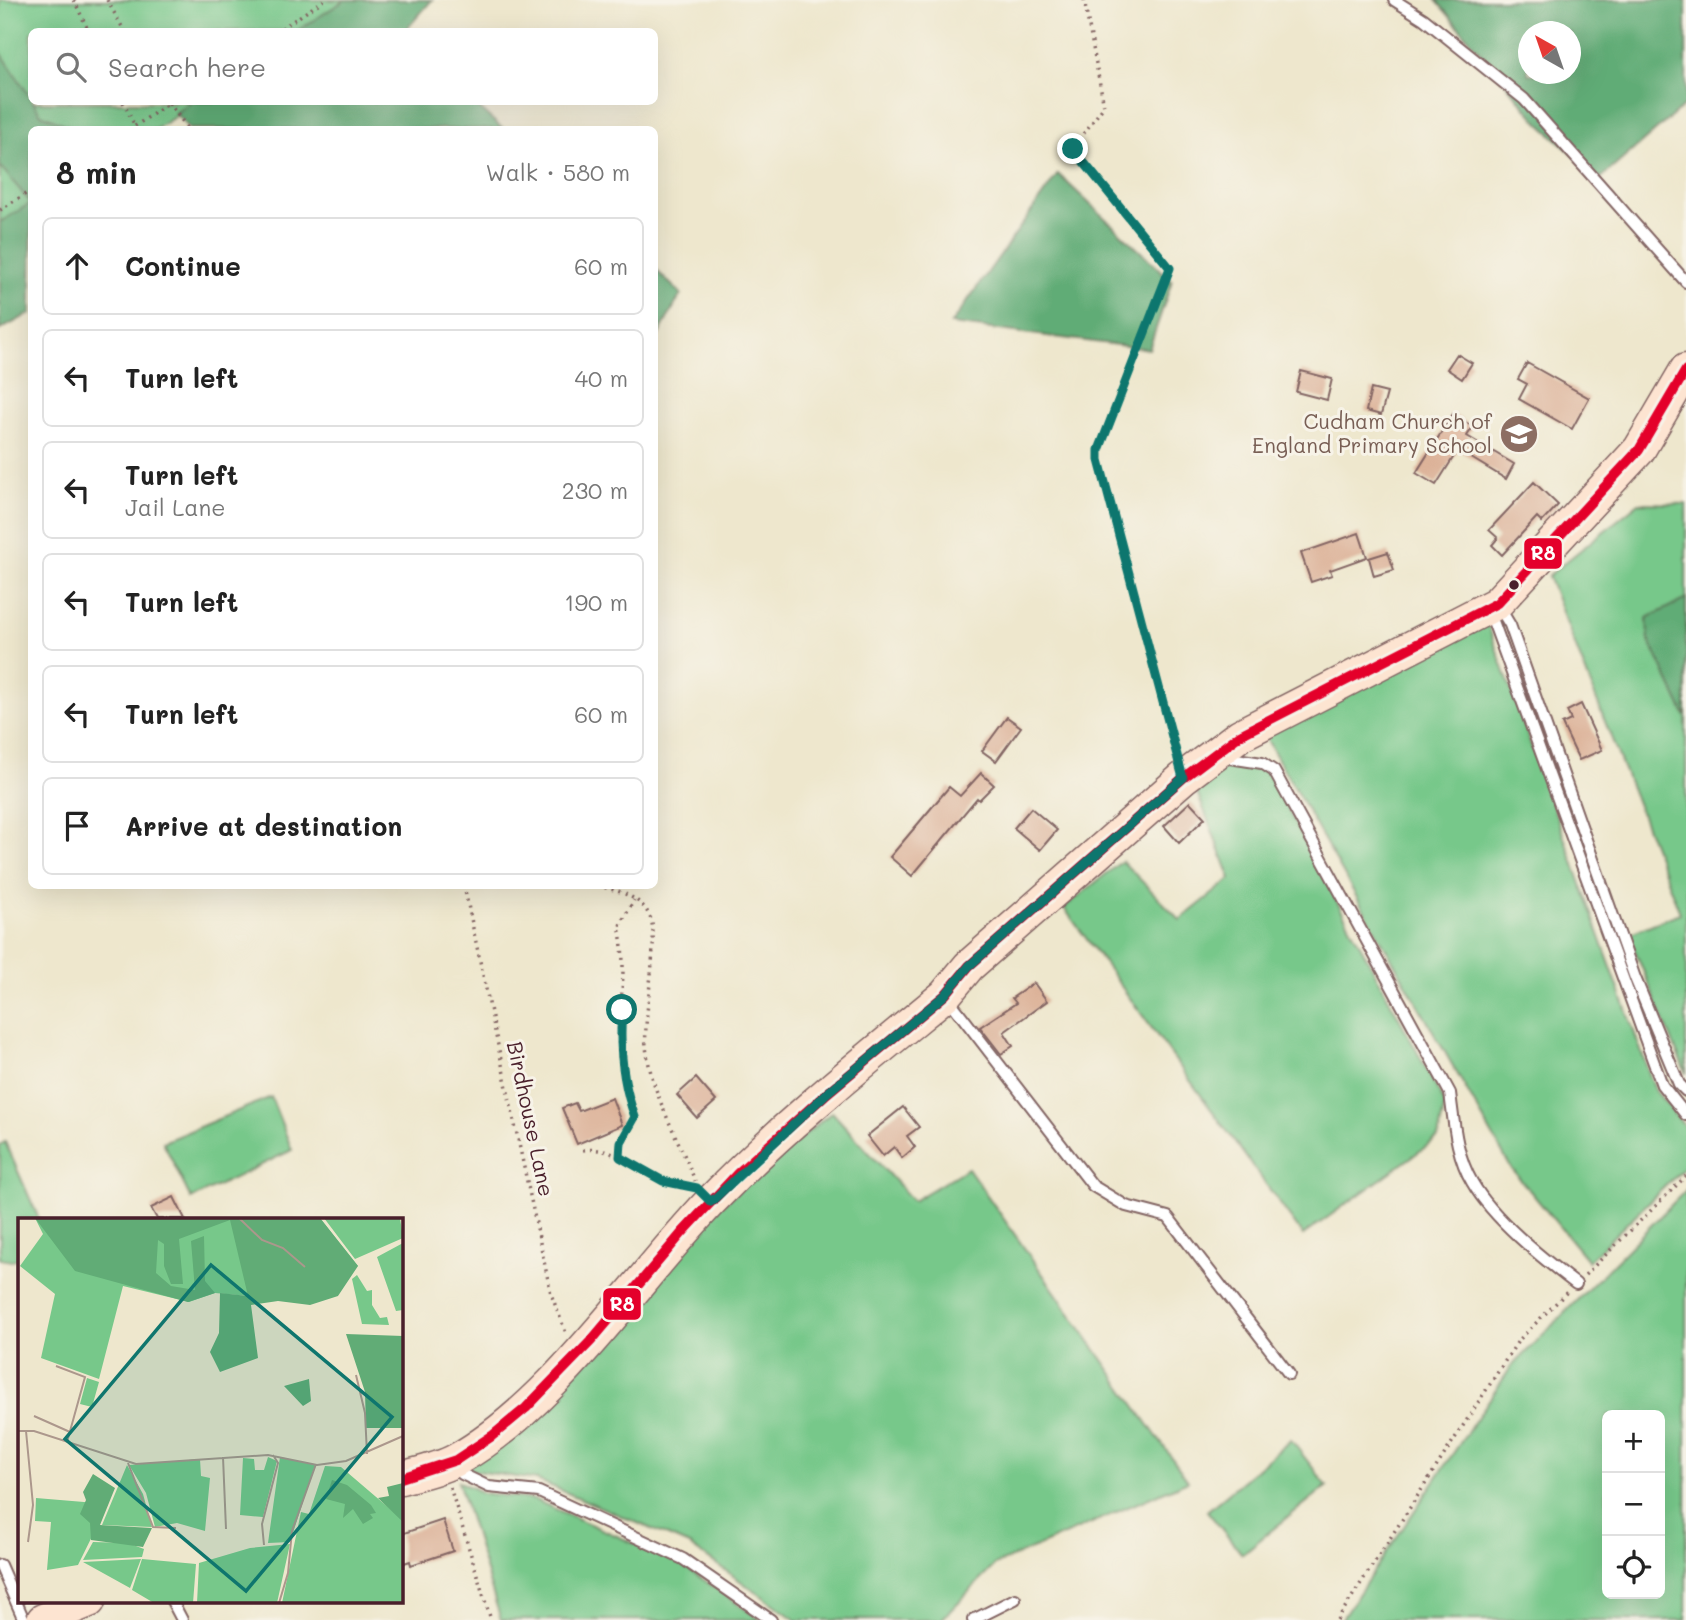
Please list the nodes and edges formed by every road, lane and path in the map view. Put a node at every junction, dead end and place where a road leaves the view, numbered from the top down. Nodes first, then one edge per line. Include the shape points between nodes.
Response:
1 (74, 0) edge
2 (107, 0) edge
3 (324, 0) edge
4 (1084, 0) edge
5 (1394, 0) edge
6 (87, 28) edge
7 (123, 28) edge
8 (282, 28) edge
9 (124, 105) edge
10 (165, 105) edge
11 (171, 105) edge
12 (135, 126) joint
13 (186, 126) edge
14 (28, 192) edge
15 (0, 209) edge
16 (1686, 282) edge
17 (1686, 370) edge
18 (1493, 605) junction
19 (1213, 755) junction
20 (1183, 778) junction
21 (465, 889) edge
22 (610, 889) edge
23 (634, 900) junction
24 (945, 995) junction
25 (1686, 1091) edge
26 (1686, 1115) edge
27 (583, 1150) dead end
28 (620, 1157) junction
29 (1686, 1176) edge
30 (1576, 1284) junction
31 (575, 1355) junction
32 (1289, 1374) dead end
33 (449, 1463) junction
34 (402, 1478) edge
35 (0, 1565) edge
36 (1015, 1599) dead end
37 (87, 1602) edge
38 (173, 1602) edge
39 (24, 1620) edge
40 (43, 1620) edge
41 (182, 1620) edge
42 (491, 1620) edge
43 (771, 1620) edge
44 (973, 1620) edge
45 (1337, 1620) edge

1 - 6 path
2 - 7 path
3 - 8 path
4 - 20 path via 1104,106 1073,149 1170,268 1099,460
5 - 16 lane via 1524,99
9 - 12 path
10 - 12 path
11 - 13 path
14 - 15 path
17 - 18 street via 1639,450
18 - 19 street via 1240,735
18 - 25 lane via 1510,625 1635,978 1679,1084
18 - 26 lane via 1662,1085
19 - 20 street
19 - 30 lane via 1262,763 1274,771 1450,1093 1456,1141 1472,1182 1520,1238
20 - 24 street via 969,966
21 - 31 path, Birdhouse Lane via 551,1293
22 - 23 path
23 - 28 path via 619,928 625,978 619,1044 635,1117 621,1142
23 - 28 path via 650,917 653,947 645,1020 647,1049 663,1113 697,1188 663,1181
24 - 31 street via 753,1160
24 - 32 lane via 1093,1186 1126,1206 1168,1217
27 - 28 path via 596,1148
29 - 30 path
30 - 45 path via 1518,1341
31 - 33 street via 540,1396
33 - 34 street
33 - 42 path
33 - 43 lane via 489,1487 538,1492 683,1559
35 - 39 lane
36 - 44 lane
37 - 40 street
38 - 41 lane

